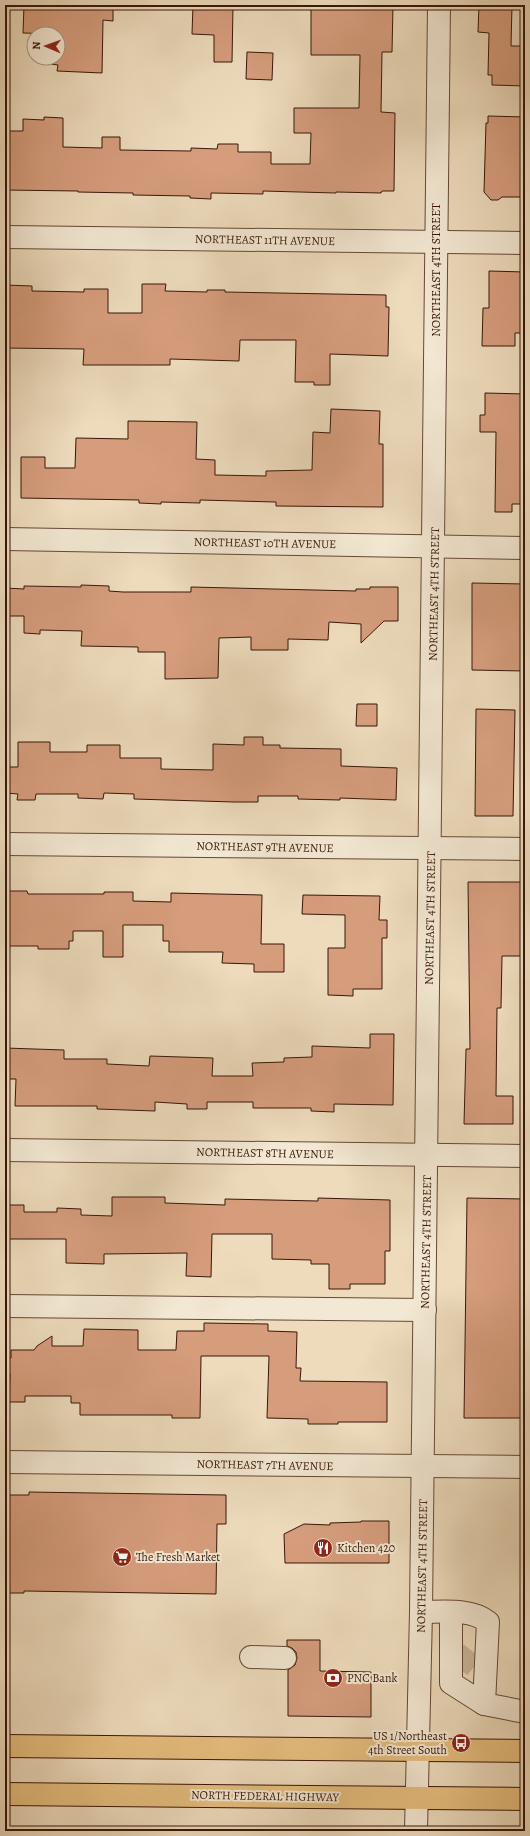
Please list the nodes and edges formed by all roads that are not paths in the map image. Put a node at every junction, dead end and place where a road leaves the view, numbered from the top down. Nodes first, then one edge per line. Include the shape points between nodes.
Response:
1 (439, 5) edge
2 (5, 237) edge
3 (436, 243) junction
4 (525, 243) edge
5 (5, 539) edge
6 (434, 546) junction
7 (525, 548) edge
8 (5, 844) edge
9 (430, 848) junction
10 (525, 849) edge
11 (5, 1150) edge
12 (427, 1154) junction
13 (525, 1156) edge
14 (5, 1306) edge
15 (425, 1310) junction
16 (5, 1462) edge
17 (423, 1466) junction
18 (525, 1467) edge
19 (421, 1612) junction
20 (451, 1612) junction
21 (251, 1658) dead end
22 (285, 1658) dead end
23 (484, 1704) junction
24 (525, 1712) edge
25 (5, 1746) edge
26 (418, 1750) junction
27 (525, 1750) edge
28 (5, 1794) edge
29 (417, 1798) junction
30 (525, 1799) edge
31 (416, 1831) edge

1 - 3 street, NORTHEAST 4TH STREET
2 - 3 street, NORTHEAST 11TH AVENUE
3 - 4 street, NORTHEAST 11TH AVENUE
3 - 6 street, NORTHEAST 4TH STREET
5 - 6 street, NORTHEAST 10TH AVENUE
6 - 7 street, NORTHEAST 10TH AVENUE
6 - 9 street, NORTHEAST 4TH STREET
8 - 9 street, NORTHEAST 9TH AVENUE
9 - 10 street, NORTHEAST 9TH AVENUE
9 - 12 street, NORTHEAST 4TH STREET
11 - 12 street, NORTHEAST 8TH AVENUE
12 - 13 street, NORTHEAST 8TH AVENUE
12 - 15 street, NORTHEAST 4TH STREET
14 - 15 street
15 - 17 street, NORTHEAST 4TH STREET
16 - 17 street, NORTHEAST 7TH AVENUE
17 - 18 street, NORTHEAST 7TH AVENUE
17 - 19 street, NORTHEAST 4TH STREET
19 - 20 street
19 - 26 street, NORTHEAST 4TH STREET
20 - 23 street via 454,1651 450,1683
20 - 23 street via 480,1615 488,1622 482,1673
21 - 22 street
23 - 24 street
25 - 26 main road
26 - 27 main road
26 - 29 street, NORTHEAST 4TH STREET
28 - 29 main road, NORTH FEDERAL HIGHWAY
29 - 30 main road, NORTH FEDERAL HIGHWAY
29 - 31 street, NORTHEAST 4TH STREET

